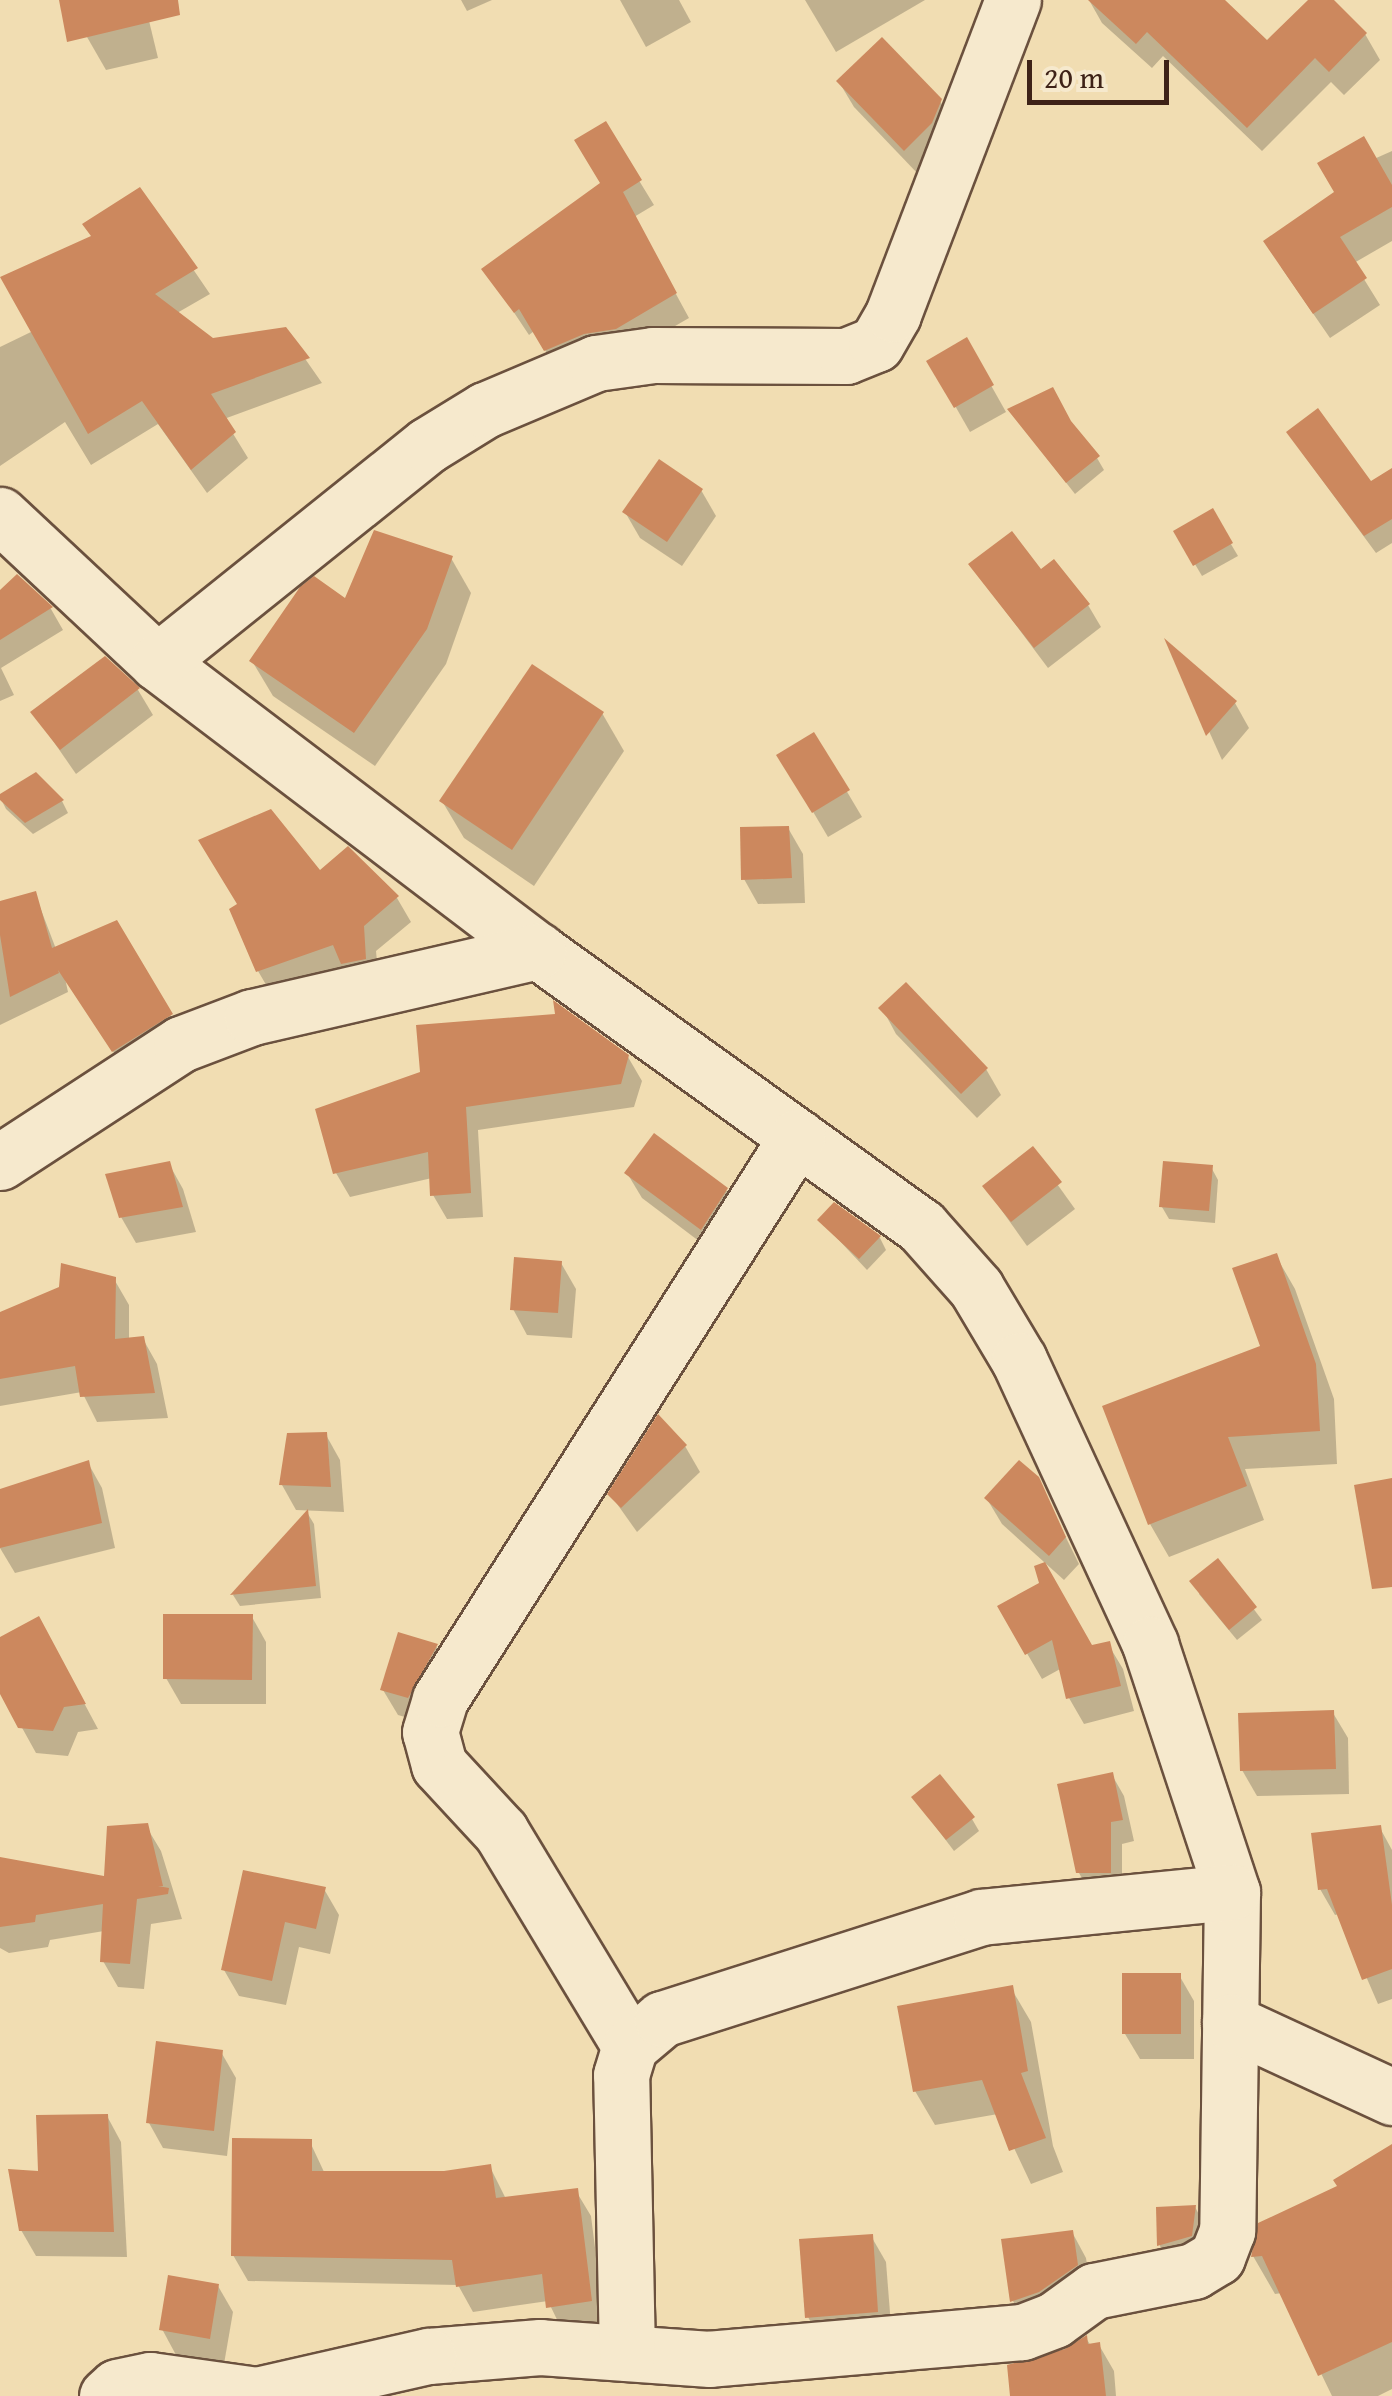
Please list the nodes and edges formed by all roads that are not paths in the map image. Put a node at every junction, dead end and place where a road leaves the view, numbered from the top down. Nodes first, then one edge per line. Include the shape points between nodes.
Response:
1 (1013, 0) edge
2 (0, 514) edge
3 (157, 662) junction
4 (538, 951) junction
5 (797, 1137) junction
6 (0, 1162) edge
7 (1232, 1892) junction
8 (1230, 2022) junction
9 (630, 2046) junction
10 (1392, 2097) edge
11 (627, 2354) junction
12 (708, 2378) edge
13 (262, 2395) edge
14 (107, 2396) edge

1 - 3 street via 894,314 876,344 846,356 653,354 596,363 485,410 428,445
2 - 3 street
3 - 4 street
4 - 5 street
4 - 6 street via 252,1018 181,1044
5 - 7 street via 921,1226 976,1288 1019,1360 1150,1644
5 - 9 street via 440,1699 430,1732 439,1765 502,1832
7 - 8 street
7 - 9 street via 981,1917 662,2019
8 - 10 street
8 - 12 street via 1226,2230 1217,2257 1194,2272 1094,2291 1054,2320 1022,2332
9 - 11 street via 621,2075
11 - 12 street
11 - 13 street via 540,2347 428,2356
13 - 14 street via 150,2380

